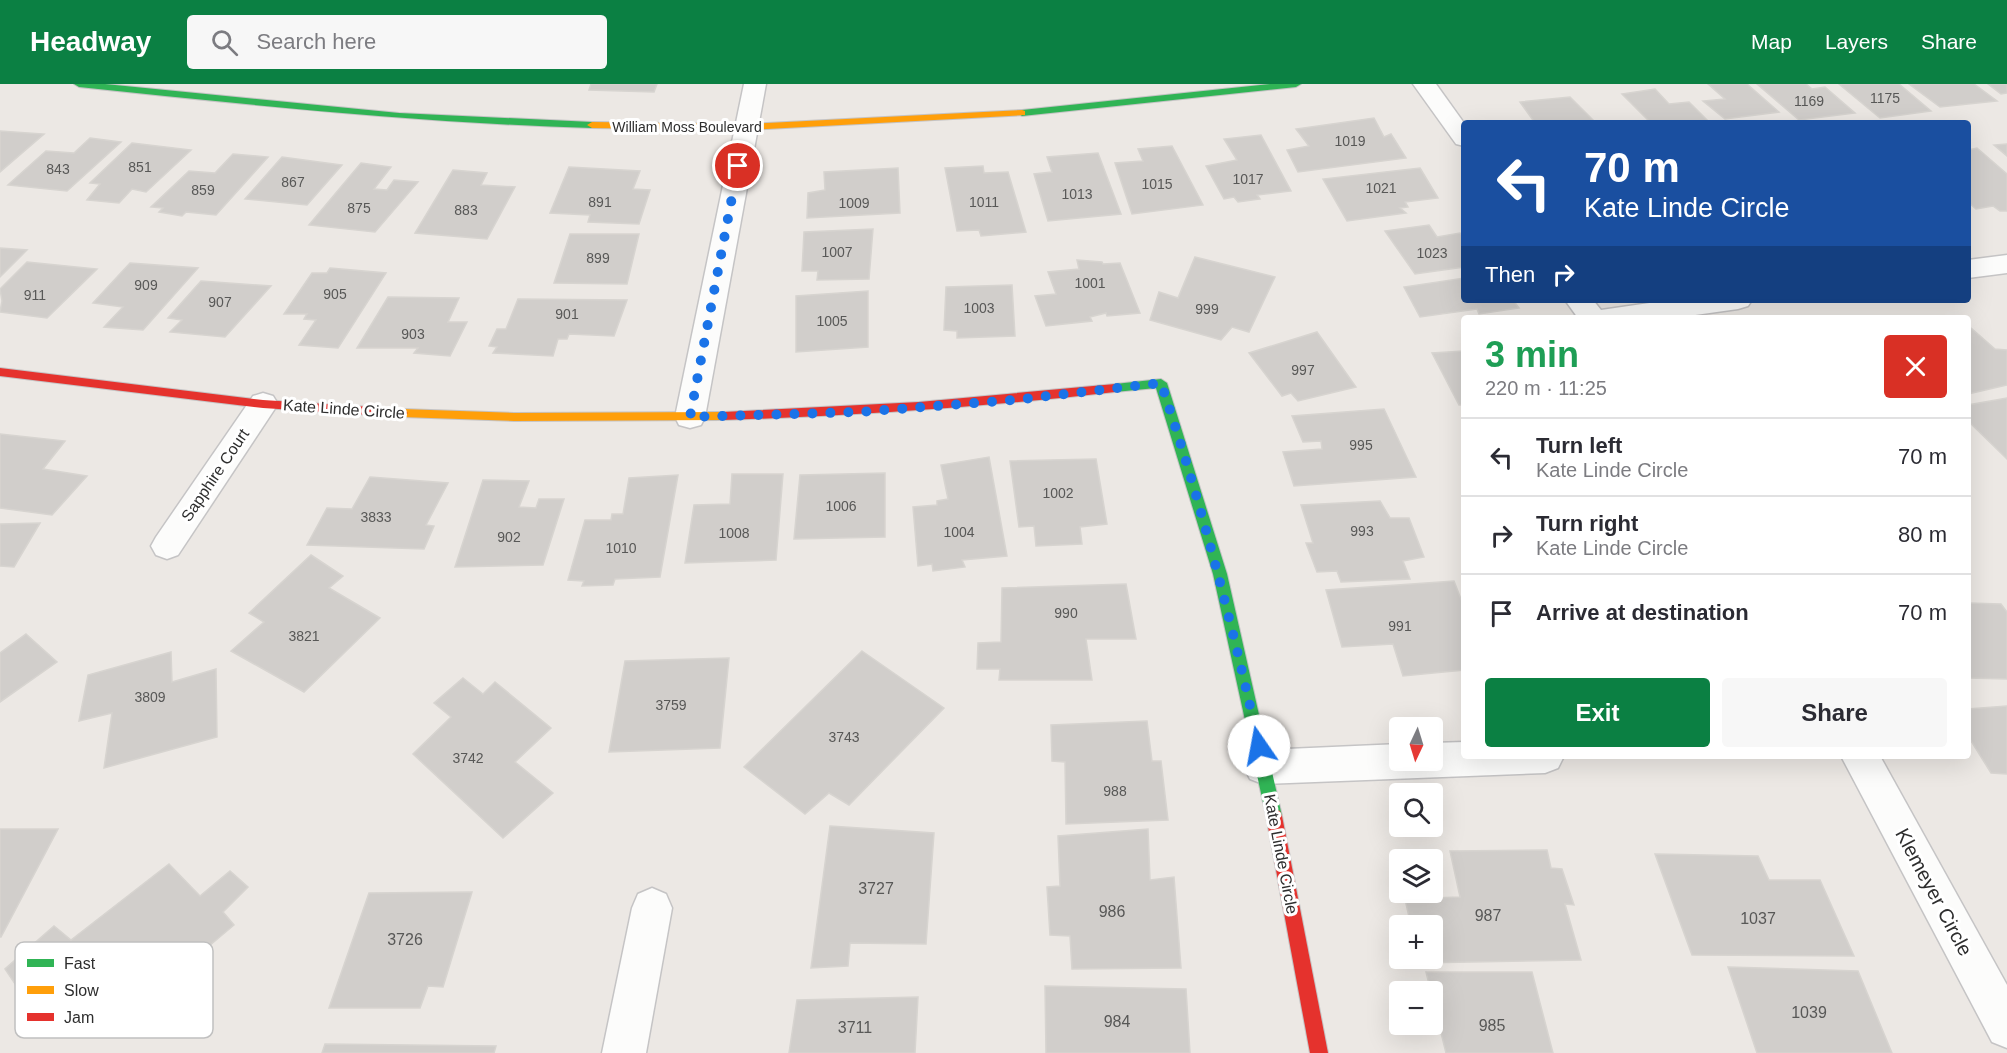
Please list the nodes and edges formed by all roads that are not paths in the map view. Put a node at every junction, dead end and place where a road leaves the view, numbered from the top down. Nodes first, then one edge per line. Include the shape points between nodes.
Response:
1 (79, 84) edge
2 (754, 84) edge
3 (1296, 84) edge
4 (1424, 84) edge
5 (746, 128) junction
6 (1461, 135) edge
7 (1716, 303) edge
8 (1628, 315) edge
9 (0, 372) edge
10 (263, 404) junction
11 (690, 417) junction
12 (166, 546) dead end
13 (1461, 759) edge
14 (1862, 759) edge
15 (1443, 760) edge
16 (1389, 762) edge
17 (1263, 767) junction
18 (652, 908) dead end
19 (2007, 1027) edge
20 (624, 1053) edge
21 (1319, 1053) edge

1 - 5 street, William Moss Boulevard via 380,115 614,127
2 - 5 street
3 - 5 street, William Moss Boulevard via 986,117
4 - 6 street
5 - 11 street
7 - 8 street
9 - 10 street, Kate Linde Circle
10 - 11 street, Kate Linde Circle via 387,413
10 - 12 street, Sapphire Court
11 - 17 street, Kate Linde Circle via 859,412 1161,383 1196,490 1233,627
13 - 15 street
14 - 19 street, Klemeyer Circle
16 - 17 street
17 - 21 street, Kate Linde Circle
18 - 20 street

